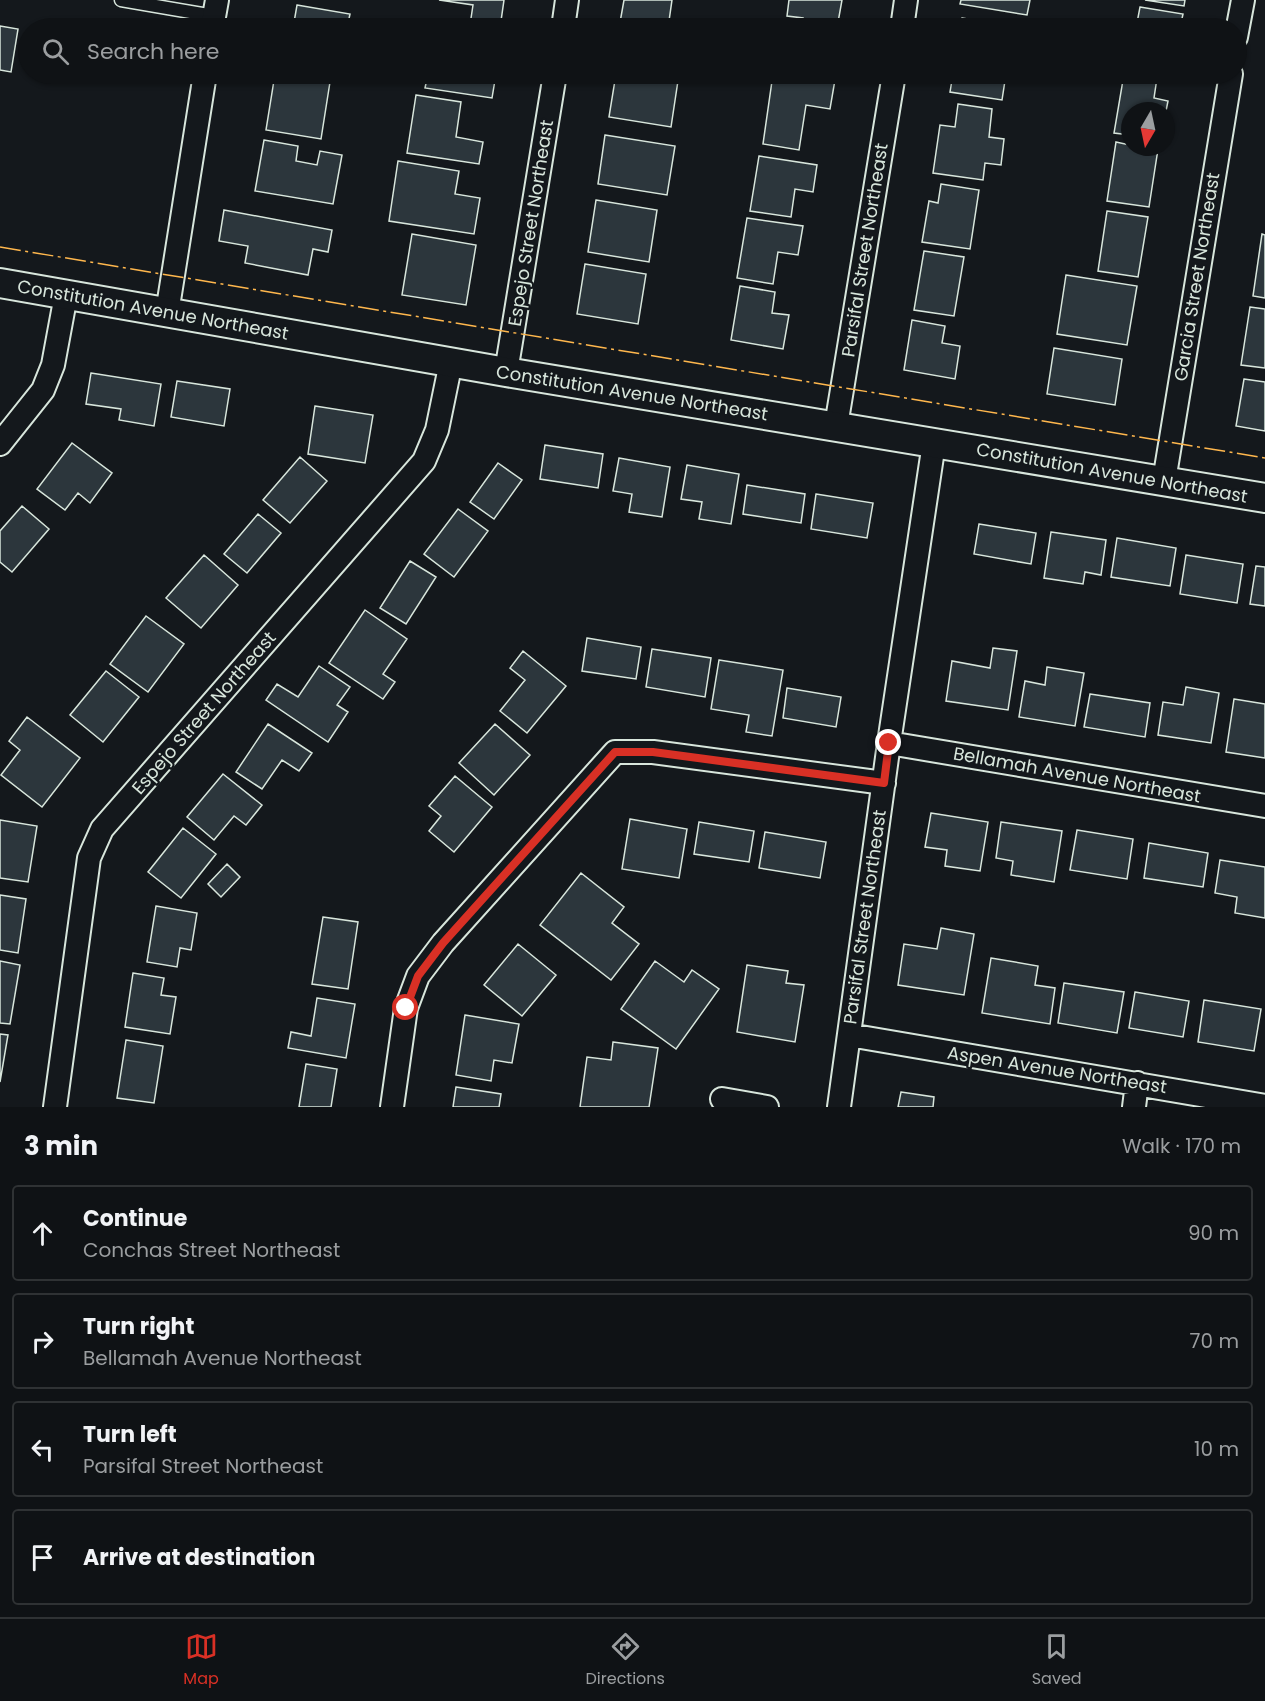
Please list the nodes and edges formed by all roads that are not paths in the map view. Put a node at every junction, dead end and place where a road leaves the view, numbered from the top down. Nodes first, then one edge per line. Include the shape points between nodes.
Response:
1 (121, 0) edge
2 (567, 0) edge
3 (906, 0) edge
4 (1242, 0) edge
5 (214, 15) edge
6 (564, 18) edge
7 (903, 18) edge
8 (1239, 18) edge
9 (203, 84) edge
10 (553, 84) edge
11 (892, 84) edge
12 (1229, 84) edge
13 (0, 284) edge
14 (66, 295) junction
15 (167, 313) junction
16 (451, 362) junction
17 (506, 372) junction
18 (836, 426) junction
19 (934, 443) junction
20 (0, 444) edge
21 (1164, 481) junction
22 (1265, 498) edge
23 (889, 743) junction
24 (884, 783) junction
25 (1265, 806) edge
26 (849, 1035) junction
27 (1137, 1083) junction
28 (722, 1099) dead end
29 (1265, 1106) edge
30 (55, 1107) edge
31 (392, 1107) edge
32 (767, 1107) edge
33 (839, 1107) edge
34 (1134, 1107) edge

1 - 5 lane
2 - 6 street
3 - 7 street
4 - 8 street
9 - 15 street
10 - 17 street, Espejo Street Northeast
11 - 18 street, Parsifal Street Northeast
12 - 21 street, Garcia Street Northeast
13 - 14 street, Constitution Avenue Northeast
14 - 15 street, Constitution Avenue Northeast
14 - 20 street via 53,365 43,390
15 - 16 street, Constitution Avenue Northeast
16 - 17 street, Constitution Avenue Northeast
16 - 30 street, Espejo Street Northeast via 437,430 424,461 102,829 89,858
17 - 18 street, Constitution Avenue Northeast
18 - 19 street, Constitution Avenue Northeast
19 - 21 street, Constitution Avenue Northeast
19 - 23 street, Parsifal Street Northeast
21 - 22 street, Constitution Avenue Northeast
23 - 24 street, Parsifal Street Northeast
23 - 25 street, Bellamah Avenue Northeast
24 - 26 street, Parsifal Street Northeast
24 - 31 street via 653,752 615,752 443,943 418,976 406,1008
26 - 27 street, Aspen Avenue Northeast
26 - 33 street, Parsifal Street Northeast
27 - 29 street, Aspen Avenue Northeast
27 - 34 street
28 - 32 street

